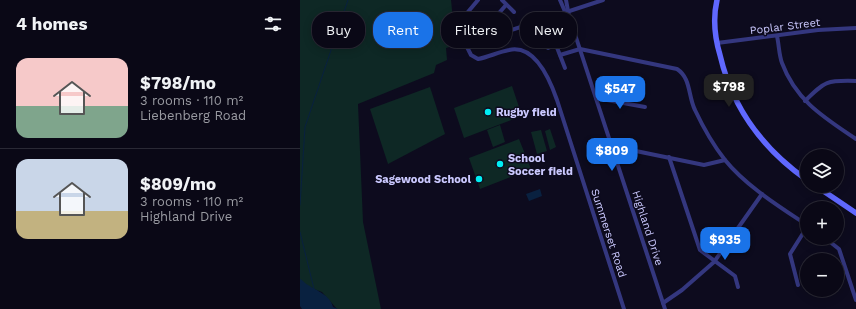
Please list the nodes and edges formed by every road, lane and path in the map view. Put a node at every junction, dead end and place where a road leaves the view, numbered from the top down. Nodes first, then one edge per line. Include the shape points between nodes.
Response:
1 (478, 0) edge
2 (502, 0) edge
3 (560, 0) edge
4 (566, 0) edge
5 (603, 0) edge
6 (716, 1) edge
7 (506, 5) junction
8 (468, 12) edge
9 (500, 12) edge
10 (514, 12) dead end
11 (565, 12) edge
12 (570, 12) edge
13 (573, 12) edge
14 (520, 28) edge
15 (856, 28) edge
16 (777, 36) junction
17 (577, 38) edge
18 (717, 43) junction
19 (557, 48) edge
20 (580, 49) junction
21 (560, 55) junction
22 (565, 68) dead end
23 (856, 81) edge
24 (596, 98) junction
25 (805, 101) junction
26 (645, 108) dead end
27 (856, 139) edge
28 (613, 149) junction
29 (669, 157) junction
30 (726, 160) junction
31 (800, 174) edge
32 (826, 193) edge
33 (762, 194) junction
34 (856, 213) edge
35 (800, 221) edge
36 (800, 238) edge
37 (834, 245) edge
38 (714, 262) junction
39 (798, 285) dead end
40 (738, 287) dead end
41 (855, 292) edge
42 (856, 300) edge
43 (662, 303) junction
44 (624, 309) edge
45 (665, 309) edge

1 - 8 street
2 - 7 street
3 - 11 street
4 - 12 street, Highland Drive
5 - 13 street
6 - 18 street
7 - 9 street
7 - 10 street
14 - 44 street, Summerset Road via 466,45 471,55 478,59 508,50 521,50 534,58 544,73 557,100
15 - 16 street, Poplar Street
16 - 18 street, Poplar Street
16 - 25 street via 786,72
17 - 20 street, Highland Drive
18 - 31 street via 728,85 737,104 769,148
19 - 21 street
20 - 21 street
20 - 24 street, Highland Drive
20 - 30 street via 682,72 694,109
21 - 22 street
23 - 25 street via 828,82 816,89
24 - 26 street
24 - 28 street, Highland Drive
25 - 27 street
28 - 29 street
28 - 43 street, Highland Drive
29 - 30 street via 709,165
29 - 38 street via 700,250
30 - 33 street
32 - 34 street
33 - 35 street
33 - 38 street
36 - 39 street via 790,254
37 - 41 street via 839,249
38 - 40 street via 735,276
38 - 43 street via 682,290
41 - 42 street
43 - 45 street, Highland Drive

